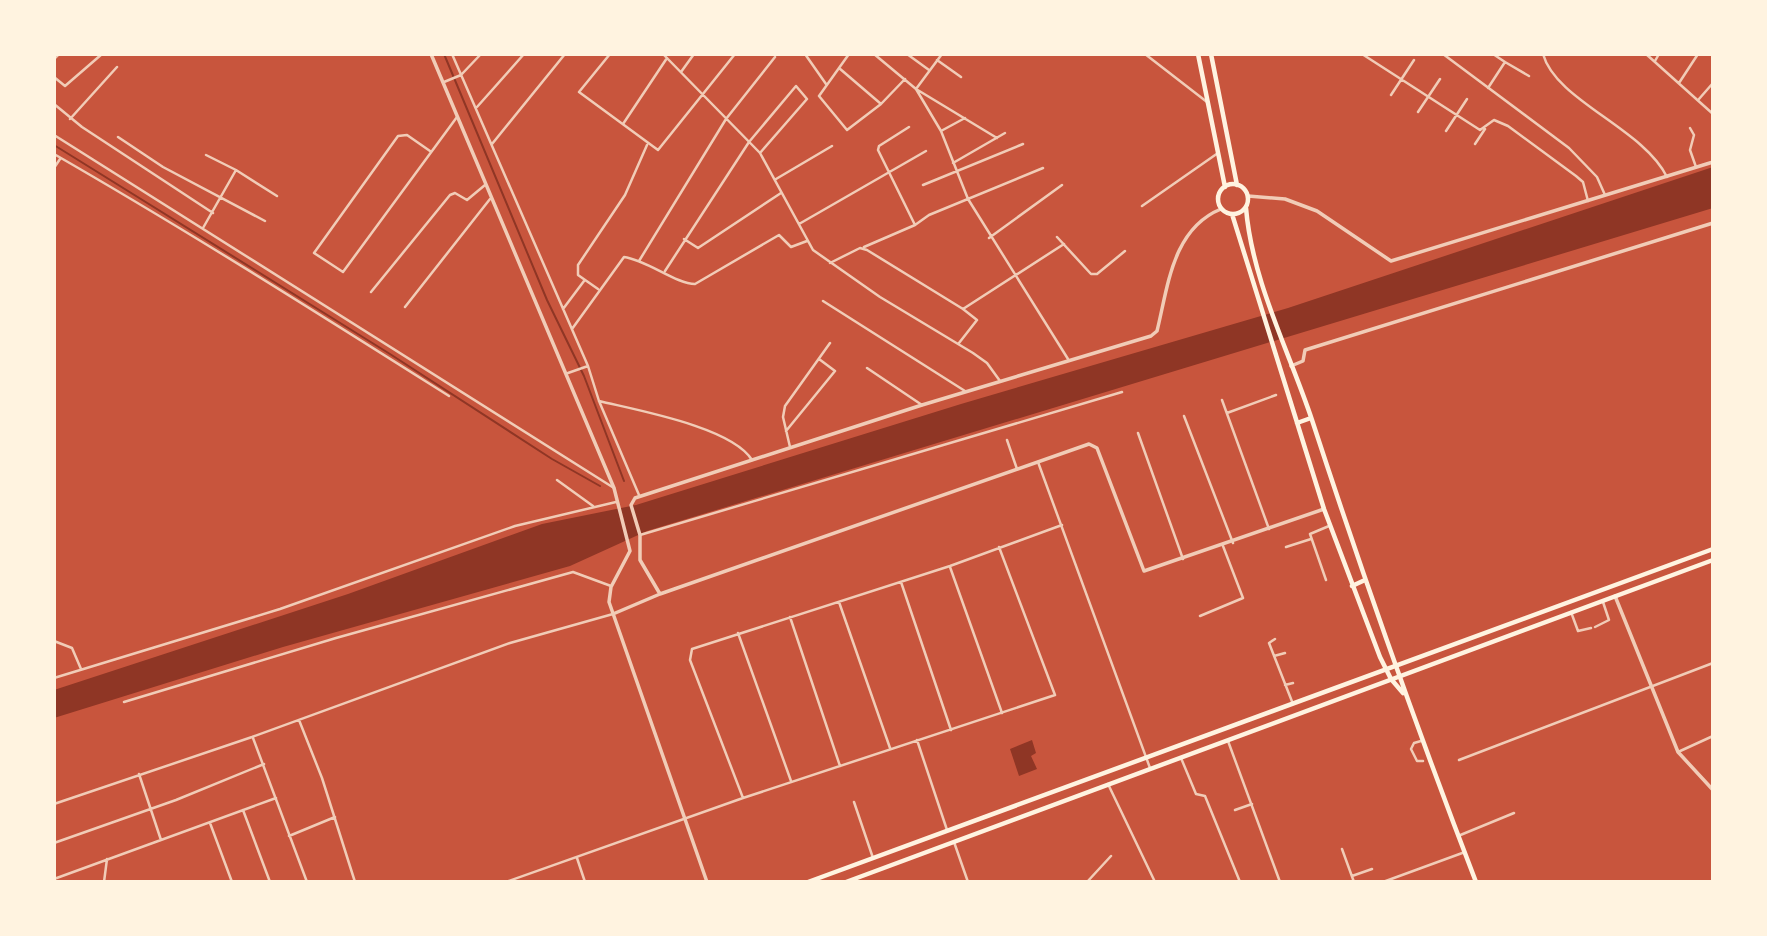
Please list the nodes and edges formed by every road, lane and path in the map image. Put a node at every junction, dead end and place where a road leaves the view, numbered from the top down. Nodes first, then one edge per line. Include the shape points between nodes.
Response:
1 (60, 54) edge
2 (102, 54) edge
3 (431, 54) edge
4 (452, 54) edge
5 (481, 54) edge
6 (524, 54) edge
7 (565, 54) edge
8 (610, 54) edge
9 (663, 54) edge
10 (694, 54) edge
11 (735, 54) edge
12 (805, 54) edge
13 (849, 54) edge
14 (874, 54) edge
15 (907, 54) edge
16 (942, 54) edge
17 (1145, 54) edge
18 (1198, 54) edge
19 (1211, 54) edge
20 (1362, 54) edge
21 (1443, 54) edge
22 (1493, 54) edge
23 (1543, 54) edge
24 (1646, 54) edge
25 (1659, 54) edge
26 (1698, 54) edge
27 (775, 57) dead end
28 (667, 58) junction
29 (54, 59) edge
30 (937, 60) junction
31 (1415, 60) dead end
32 (1655, 61) junction
33 (1505, 62) junction
34 (117, 67) dead end
35 (839, 68) junction
36 (929, 70) junction
37 (681, 72) junction
38 (460, 76) junction
39 (1529, 76) dead end
40 (54, 77) edge
41 (961, 77) dead end
42 (905, 79) junction
43 (1401, 79) junction
44 (1440, 79) dead end
45 (446, 81) junction
46 (1679, 83) junction
47 (1713, 83) edge
48 (826, 84) junction
49 (1488, 88) junction
50 (916, 89) junction
51 (702, 94) junction
52 (1391, 95) dead end
53 (1429, 97) junction
54 (1467, 99) dead end
55 (1699, 99) junction
56 (1207, 102) junction
57 (54, 104) edge
58 (881, 104) junction
59 (477, 107) junction
60 (1712, 112) edge
61 (1419, 113) dead end
62 (1456, 115) junction
63 (457, 117) junction
64 (965, 118) junction
65 (70, 119) junction
66 (726, 119) junction
67 (623, 124) junction
68 (909, 127) dead end
69 (1690, 128) dead end
70 (1485, 129) junction
71 (942, 131) junction
72 (1446, 131) dead end
73 (1005, 133) dead end
74 (54, 135) edge
75 (118, 137) dead end
76 (997, 138) junction
77 (749, 142) junction
78 (648, 143) junction
79 (492, 144) junction
80 (1023, 144) dead end
81 (1475, 144) dead end
82 (832, 146) dead end
83 (430, 151) junction
84 (926, 151) dead end
85 (760, 153) junction
86 (1218, 153) junction
87 (54, 154) edge
88 (206, 155) dead end
89 (60, 158) junction
90 (148, 158) junction
91 (1713, 162) edge
92 (953, 163) junction
93 (143, 167) junction
94 (1696, 167) junction
95 (54, 168) edge
96 (954, 169) junction
97 (1043, 169) dead end
98 (236, 170) junction
99 (891, 173) junction
100 (1667, 177) junction
101 (776, 179) junction
102 (485, 185) junction
103 (923, 185) dead end
104 (1062, 185) dead end
105 (1237, 185) junction
106 (1225, 187) junction
107 (781, 193) junction
108 (1248, 195) junction
109 (278, 196) dead end
110 (1605, 196) junction
111 (223, 197) junction
112 (490, 199) junction
113 (968, 199) junction
114 (1588, 201) junction
115 (1142, 206) dead end
116 (1246, 208) junction
117 (1222, 209) junction
118 (212, 213) junction
119 (1232, 214) junction
120 (265, 221) dead end
121 (1713, 223) edge
122 (799, 225) junction
123 (915, 225) junction
124 (203, 228) junction
125 (989, 237) junction
126 (1057, 237) dead end
127 (684, 239) junction
128 (807, 241) junction
129 (1063, 244) junction
130 (860, 247) junction
131 (1125, 251) dead end
132 (639, 261) junction
133 (830, 263) junction
134 (665, 271) junction
135 (1014, 276) junction
136 (584, 281) junction
137 (598, 289) junction
138 (371, 292) dead end
139 (823, 301) dead end
140 (405, 307) dead end
141 (963, 309) junction
142 (562, 310) junction
143 (572, 329) junction
144 (830, 343) dead end
145 (959, 343) junction
146 (819, 358) junction
147 (1068, 359) junction
148 (586, 366) junction
149 (1291, 366) junction
150 (867, 368) dead end
151 (570, 372) junction
152 (1000, 381) junction
153 (968, 392) junction
154 (1122, 392) dead end
155 (1276, 395) dead end
156 (449, 396) dead end
157 (1222, 400) dead end
158 (599, 401) junction
159 (922, 405) junction
160 (1227, 413) junction
161 (1184, 416) dead end
162 (1311, 418) junction
163 (1297, 423) junction
164 (786, 431) junction
165 (1138, 433) dead end
166 (1007, 440) dead end
167 (790, 447) junction
168 (752, 460) junction
169 (1038, 462) junction
170 (1017, 469) junction
171 (557, 480) dead end
172 (614, 488) junction
173 (640, 496) junction
174 (617, 505) junction
175 (593, 506) junction
176 (1324, 509) junction
177 (1062, 525) junction
178 (1331, 526) junction
179 (1269, 529) junction
180 (640, 535) junction
181 (1311, 539) junction
182 (1233, 543) junction
183 (1223, 546) junction
184 (999, 547) junction
185 (1286, 548) dead end
186 (1713, 549) edge
187 (1183, 559) junction
188 (1713, 560) edge
189 (950, 566) junction
190 (1326, 580) dead end
191 (1365, 580) junction
192 (901, 582) junction
193 (611, 586) junction
194 (1352, 586) junction
195 (660, 594) junction
196 (1589, 595) junction
197 (1615, 596) junction
198 (1603, 600) junction
199 (839, 602) junction
200 (1593, 604) junction
201 (1544, 611) junction
202 (1571, 612) junction
203 (613, 614) junction
204 (790, 617) junction
205 (1200, 617) dead end
206 (1549, 620) junction
207 (738, 632) junction
208 (1275, 639) dead end
209 (54, 640) edge
210 (1285, 653) dead end
211 (1274, 656) junction
212 (1713, 663) edge
213 (1397, 664) junction
214 (81, 669) junction
215 (1385, 669) junction
216 (1401, 675) junction
217 (54, 678) edge
218 (1391, 679) junction
219 (1293, 683) dead end
220 (1285, 685) junction
221 (1652, 686) junction
222 (1405, 695) junction
223 (124, 702) dead end
224 (1293, 704) junction
225 (1002, 713) junction
226 (299, 720) junction
227 (951, 730) junction
228 (1713, 736) edge
229 (253, 737) junction
230 (917, 740) junction
231 (1228, 741) junction
232 (1422, 741) junction
233 (891, 748) junction
234 (1678, 752) junction
235 (1181, 758) junction
236 (1146, 759) junction
237 (1459, 760) dead end
238 (1423, 761) dead end
239 (264, 764) junction
240 (840, 766) junction
241 (1150, 769) junction
242 (139, 774) junction
243 (792, 782) junction
244 (1107, 783) junction
245 (1713, 790) edge
246 (276, 798) junction
247 (743, 798) junction
248 (854, 802) dead end
249 (54, 804) edge
250 (1252, 804) junction
251 (150, 808) junction
252 (243, 810) junction
253 (1235, 810) dead end
254 (1514, 813) dead end
255 (335, 817) junction
256 (683, 819) junction
257 (210, 823) junction
258 (947, 831) junction
259 (289, 836) junction
260 (1458, 836) junction
261 (161, 840) junction
262 (954, 842) junction
263 (54, 843) edge
264 (1342, 849) dead end
265 (1465, 852) junction
266 (1111, 856) dead end
267 (576, 857) junction
268 (873, 858) junction
269 (107, 859) junction
270 (1372, 869) dead end
271 (1352, 876) junction
272 (229, 877) junction
273 (54, 878) edge
274 (104, 882) edge
275 (225, 882) edge
276 (232, 882) edge
277 (270, 882) edge
278 (307, 882) edge
279 (355, 882) edge
280 (506, 882) edge
281 (585, 882) edge
282 (707, 882) edge
283 (808, 882) edge
284 (846, 882) edge
285 (968, 882) edge
286 (1087, 882) edge
287 (1155, 882) edge
288 (1240, 882) edge
289 (1280, 882) edge
290 (1354, 882) edge
291 (1383, 882) edge
292 (1476, 882) edge

1 - 29 street
2 - 40 street via 65,86
3 - 45 street
4 - 38 street
5 - 38 street
6 - 59 street
7 - 79 street
8 - 67 street via 579,92
9 - 28 street
10 - 37 street
11 - 51 street
12 - 48 street
13 - 35 street
14 - 42 street
15 - 36 street
16 - 30 street
17 - 56 street
18 - 56 main road
19 - 105 main road
20 - 43 street
21 - 49 street
22 - 33 street
23 - 100 street via 1546,66 1562,82 1655,156
24 - 32 street
25 - 32 street
26 - 46 street
27 - 66 street
28 - 37 street
28 - 67 street
30 - 36 street
30 - 41 street
31 - 43 street
32 - 46 street
33 - 39 street
33 - 49 street
34 - 65 street
35 - 48 street
35 - 58 street
36 - 50 street
37 - 51 street
38 - 45 street
38 - 59 street
42 - 50 street
42 - 58 street
43 - 52 street
43 - 53 street
44 - 53 street
45 - 63 street
46 - 55 street
47 - 55 street
48 - 58 street via 819,100 847,130
49 - 110 street via 1569,148 1597,177
50 - 64 street
50 - 71 street
51 - 66 street
51 - 78 street via 663,147 659,150
53 - 61 street
53 - 62 street
54 - 62 street
55 - 60 street
56 - 86 main road
57 - 65 street
59 - 79 street
62 - 70 street
62 - 72 street
63 - 83 street
63 - 102 street
64 - 71 street
64 - 76 street
65 - 93 street
66 - 77 street
66 - 132 street
67 - 78 street
68 - 99 street via 878,148
69 - 94 street via 1695,135 1690,150
70 - 81 street
70 - 114 street via 1494,120 1508,126 1576,176
71 - 92 street
73 - 76 street
74 - 124 street
75 - 90 street
76 - 92 street
77 - 85 street
77 - 85 street via 796,86 807,99
77 - 127 street
78 - 136 street via 625,195 578,265 578,275
79 - 142 street
80 - 96 street
82 - 101 street
83 - 83 street via 407,135 398,136 314,253 343,272
84 - 99 street
85 - 101 street
86 - 106 main road
86 - 115 street
87 - 89 street
88 - 98 street
89 - 95 street
89 - 156 street via 146,206
90 - 93 street
90 - 111 street
91 - 94 street
92 - 96 street
93 - 118 street
94 - 100 street
96 - 103 street
96 - 113 street
97 - 113 street
98 - 109 street
98 - 111 street
99 - 122 street
99 - 123 street
100 - 110 street
101 - 107 street
102 - 112 street
102 - 138 street via 467,200 450,195
104 - 125 street
105 - 106 main road
105 - 108 main road
106 - 117 main road via 1218,197
107 - 122 street
107 - 127 street via 698,248
108 - 114 street via 1317,211 1391,261
108 - 116 main road
110 - 114 street
111 - 118 street
111 - 120 street
112 - 140 street
112 - 151 street
113 - 123 street
113 - 125 street
116 - 119 main road
116 - 149 main road via 1248,236
117 - 119 main road
117 - 147 street via 1199,225 1180,250 1163,292 1155,333
118 - 124 street
119 - 163 main road
121 - 149 street via 1305,349 1303,361
122 - 128 street
123 - 130 street
124 - 172 street
125 - 135 street
126 - 129 street
127 - 134 street
128 - 133 street
128 - 134 street via 791,247 779,235 695,284
129 - 131 street via 1091,274
129 - 135 street
130 - 133 street
130 - 141 street
132 - 134 street
132 - 137 street via 624,257
133 - 145 street
135 - 141 street
135 - 147 street
136 - 137 street
136 - 142 street
137 - 143 street
139 - 153 street
141 - 145 street via 977,320
142 - 143 street
143 - 148 street
144 - 146 street
145 - 152 street via 987,363
146 - 164 street via 785,406
146 - 164 street via 835,371
147 - 152 street
148 - 151 street
148 - 158 street
149 - 162 main road
150 - 159 street
151 - 172 street
152 - 153 street
153 - 159 street
154 - 180 street
155 - 160 street
157 - 160 street
158 - 168 street via 686,423 736,444
158 - 173 street
159 - 167 street
160 - 179 street
161 - 182 street
162 - 163 main road
162 - 191 main road
163 - 176 main road
164 - 167 street
165 - 187 street
166 - 170 street
167 - 168 street
168 - 173 street
169 - 170 street
169 - 177 street
169 - 187 street via 1089,444 1097,448 1144,571
170 - 195 street
171 - 175 street
172 - 174 street
173 - 180 street via 631,505
174 - 175 street
174 - 193 street via 629,541 628,561
175 - 214 street via 515,526 280,609
176 - 178 main road
176 - 179 street
177 - 184 street
177 - 236 street
178 - 181 street via 1311,532
178 - 194 main road
179 - 182 street
180 - 195 street via 640,560
181 - 185 street
181 - 190 street
182 - 183 street
183 - 187 street
183 - 205 street via 1243,598
184 - 189 street
184 - 225 street via 1055,695
186 - 196 main road
188 - 197 main road
189 - 192 street
189 - 225 street
191 - 194 main road
191 - 213 main road
192 - 199 street
192 - 227 street
193 - 203 street via 608,594
193 - 223 street via 573,572
194 - 215 main road
195 - 203 street
196 - 200 main road
196 - 201 main road
197 - 198 main road
197 - 221 street
198 - 200 main road
198 - 202 street via 1609,619 1593,628 1578,631
199 - 204 street
199 - 233 street
200 - 202 main road
201 - 206 main road
201 - 213 main road
202 - 206 main road
203 - 226 street via 510,643
203 - 256 street
204 - 207 street
204 - 240 street
206 - 216 main road
207 - 243 street
207 - 247 street via 690,651
208 - 211 street via 1269,642
209 - 214 street via 72,648
210 - 211 street
211 - 220 street
212 - 221 street
213 - 215 main road
213 - 216 main road
214 - 217 street
215 - 218 main road
215 - 224 main road
216 - 218 main road
216 - 222 main road
218 - 222 main road
218 - 231 main road
219 - 220 street
220 - 224 street
221 - 234 street
221 - 237 street
222 - 232 main road
224 - 236 main road
225 - 227 street
226 - 229 street
226 - 255 street
227 - 230 street
228 - 234 street
229 - 239 street
229 - 242 street
230 - 233 street
230 - 258 street
231 - 235 main road
231 - 250 street
232 - 238 street via 1411,749 1417,761
232 - 260 main road
233 - 240 street
234 - 245 street
235 - 241 main road
235 - 288 street via 1196,794 1205,796
236 - 241 street
236 - 258 main road
239 - 246 street
239 - 251 street
240 - 243 street
241 - 244 main road
242 - 249 street
242 - 251 street
243 - 247 street
244 - 262 main road
244 - 287 street
246 - 252 street
246 - 259 street
247 - 256 street
248 - 268 street
250 - 253 street
250 - 289 street
251 - 261 street
251 - 263 street
252 - 257 street
252 - 277 street
254 - 260 street
255 - 259 street
255 - 279 street
256 - 267 street
256 - 282 street
257 - 261 street
257 - 272 street
258 - 268 main road
259 - 278 street
260 - 265 main road
261 - 269 street
262 - 284 main road
262 - 285 street
264 - 271 street
265 - 291 street
265 - 292 main road
266 - 286 street
267 - 280 street
267 - 281 street
268 - 283 main road
269 - 273 street
269 - 274 street
270 - 271 street
271 - 290 street
272 - 275 street
272 - 276 street

